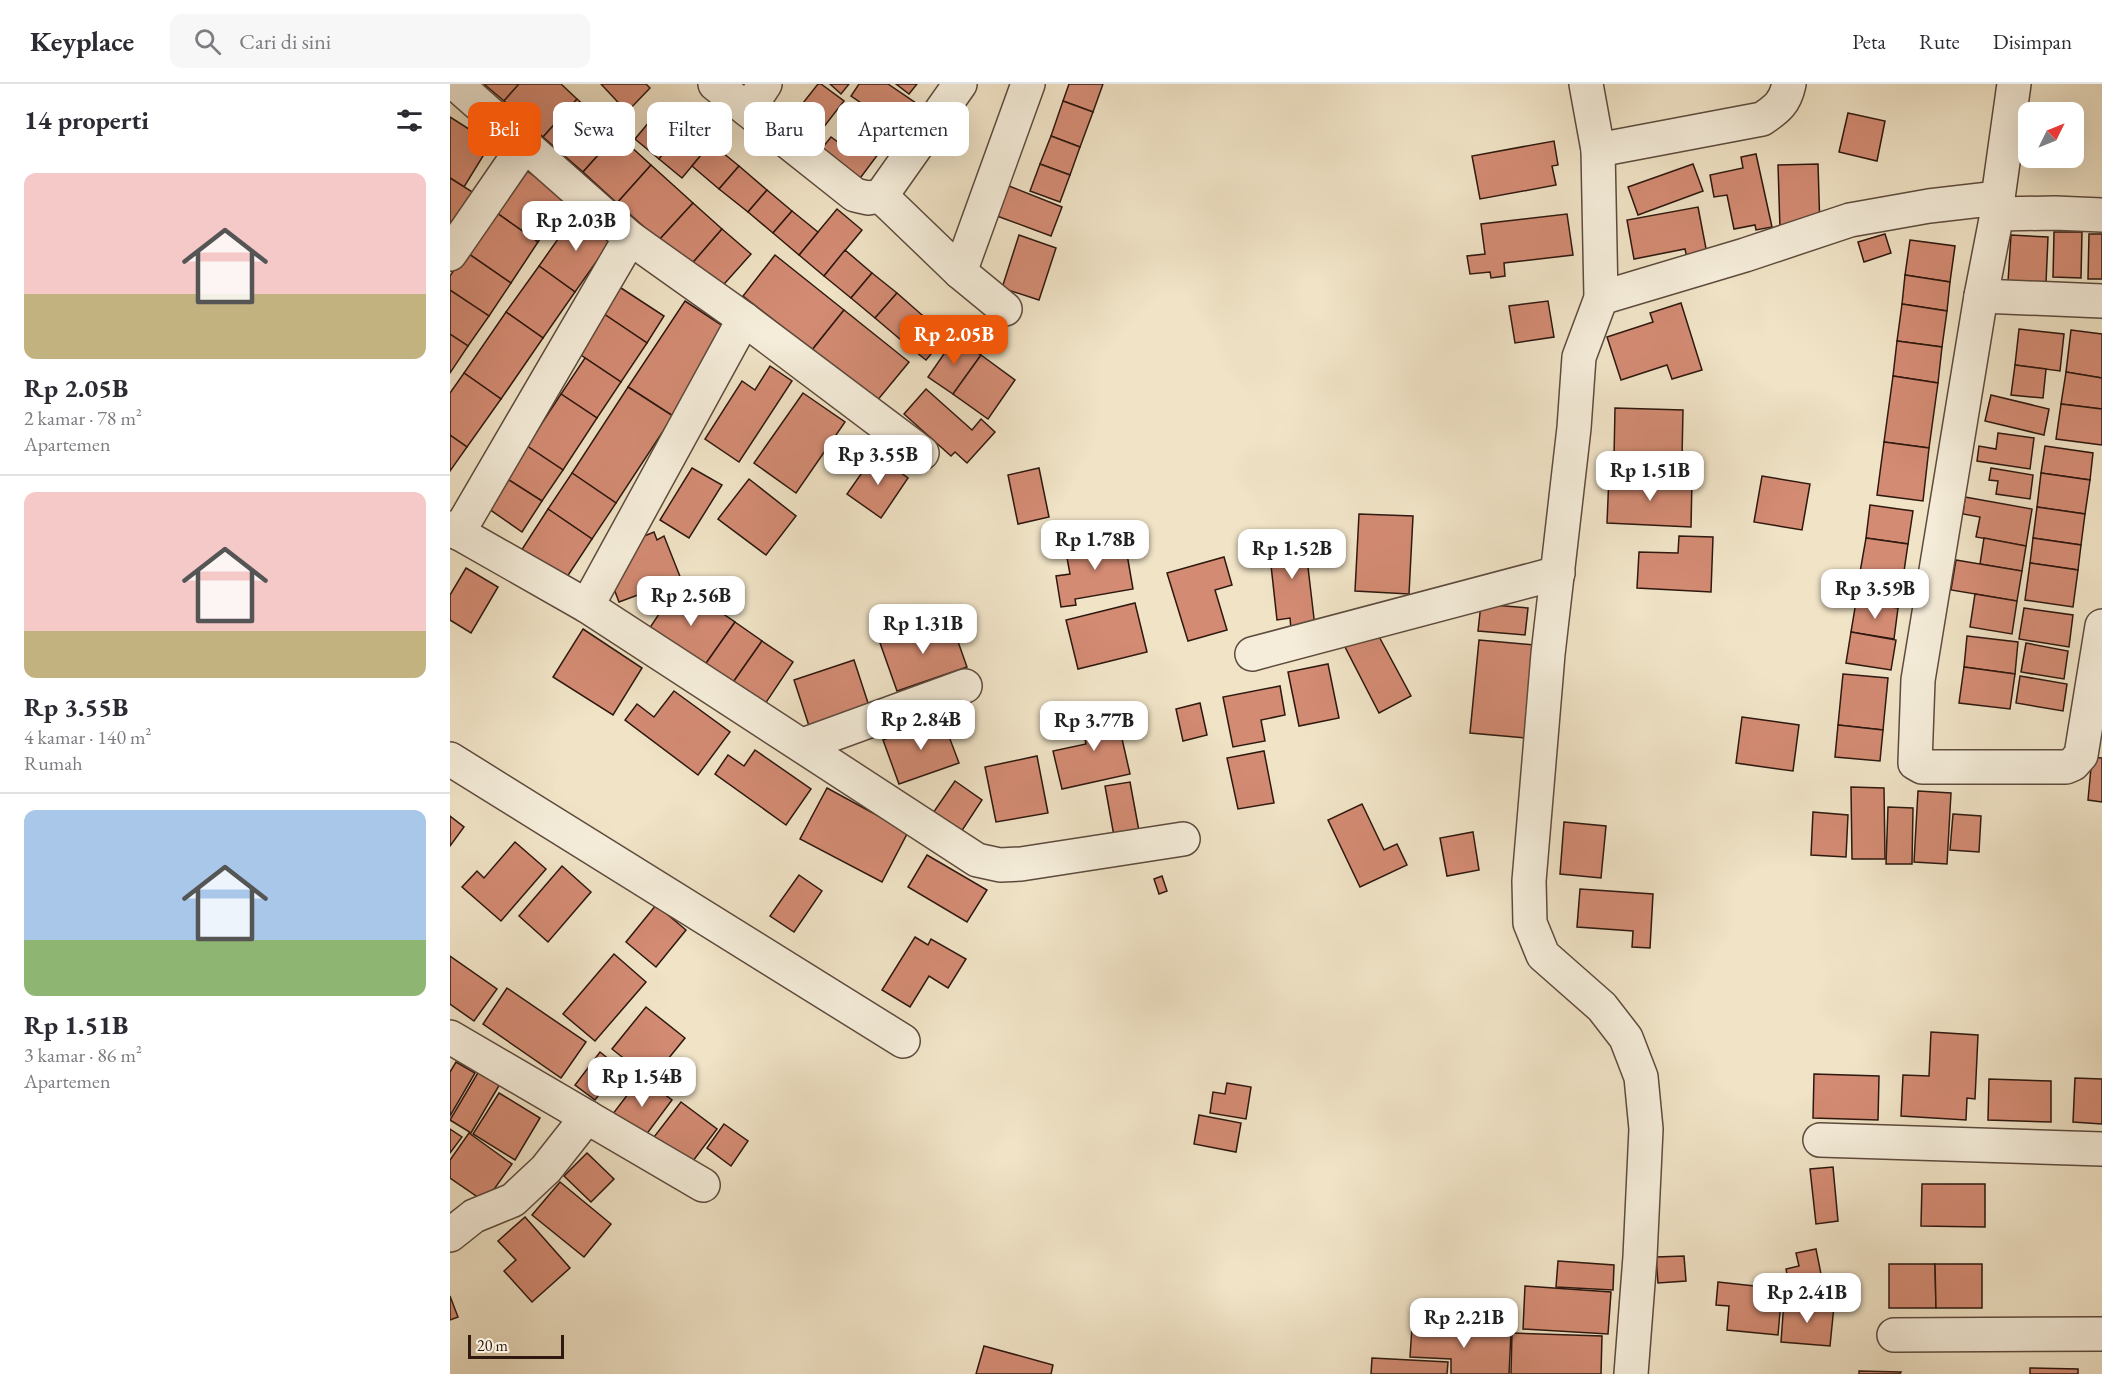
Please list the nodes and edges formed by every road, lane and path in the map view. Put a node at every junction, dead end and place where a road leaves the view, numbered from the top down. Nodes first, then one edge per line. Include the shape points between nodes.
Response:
1 (456, 84) edge
2 (715, 84) edge
3 (960, 84) edge
4 (1028, 84) edge
5 (1586, 84) edge
6 (1789, 84) edge
7 (2014, 84) edge
8 (756, 97) edge
9 (476, 102) edge
10 (1598, 150) junction
11 (517, 156) edge
12 (537, 156) edge
13 (881, 196) junction
14 (1998, 206) junction
15 (2102, 215) edge
16 (630, 238) junction
17 (450, 254) edge
18 (960, 272) junction
19 (1981, 296) junction
20 (1601, 298) junction
21 (2102, 302) edge
22 (1005, 309) dead end
23 (744, 320) junction
24 (922, 453) dead end
25 (454, 530) edge
26 (1558, 573) junction
27 (587, 606) junction
28 (2102, 626) edge
29 (1252, 654) dead end
30 (965, 686) dead end
31 (802, 745) junction
32 (450, 759) edge
33 (1183, 839) dead end
34 (450, 1037) edge
35 (903, 1041) dead end
36 (587, 1117) junction
37 (1820, 1140) dead end
38 (2102, 1149) edge
39 (702, 1185) dead end
40 (458, 1218) edge
41 (2102, 1334) edge
42 (1894, 1335) dead end
43 (1631, 1374) edge

1 - 9 street
2 - 8 street
3 - 13 street
4 - 18 street
5 - 10 street
6 - 10 street via 1779,108 1762,119
7 - 14 street
8 - 13 street via 855,195
10 - 20 street
11 - 17 street
12 - 16 street
13 - 18 street
14 - 15 street
14 - 19 street
14 - 20 street via 1929,206 1850,220
16 - 23 street
16 - 25 street
18 - 22 street
19 - 21 street
19 - 28 street via 1918,680 1915,763 1922,767 2073,764 2080,755
20 - 26 street via 1580,357
23 - 24 street
23 - 27 street
25 - 27 street
26 - 29 street
26 - 43 street via 1528,881 1530,923 1543,955 1602,1007 1626,1038 1641,1077 1646,1129
27 - 31 street
30 - 31 street
31 - 33 street via 977,860 1022,864
32 - 35 street
34 - 36 street
36 - 39 street
36 - 40 street via 546,1168 513,1200
37 - 38 street
41 - 42 street

